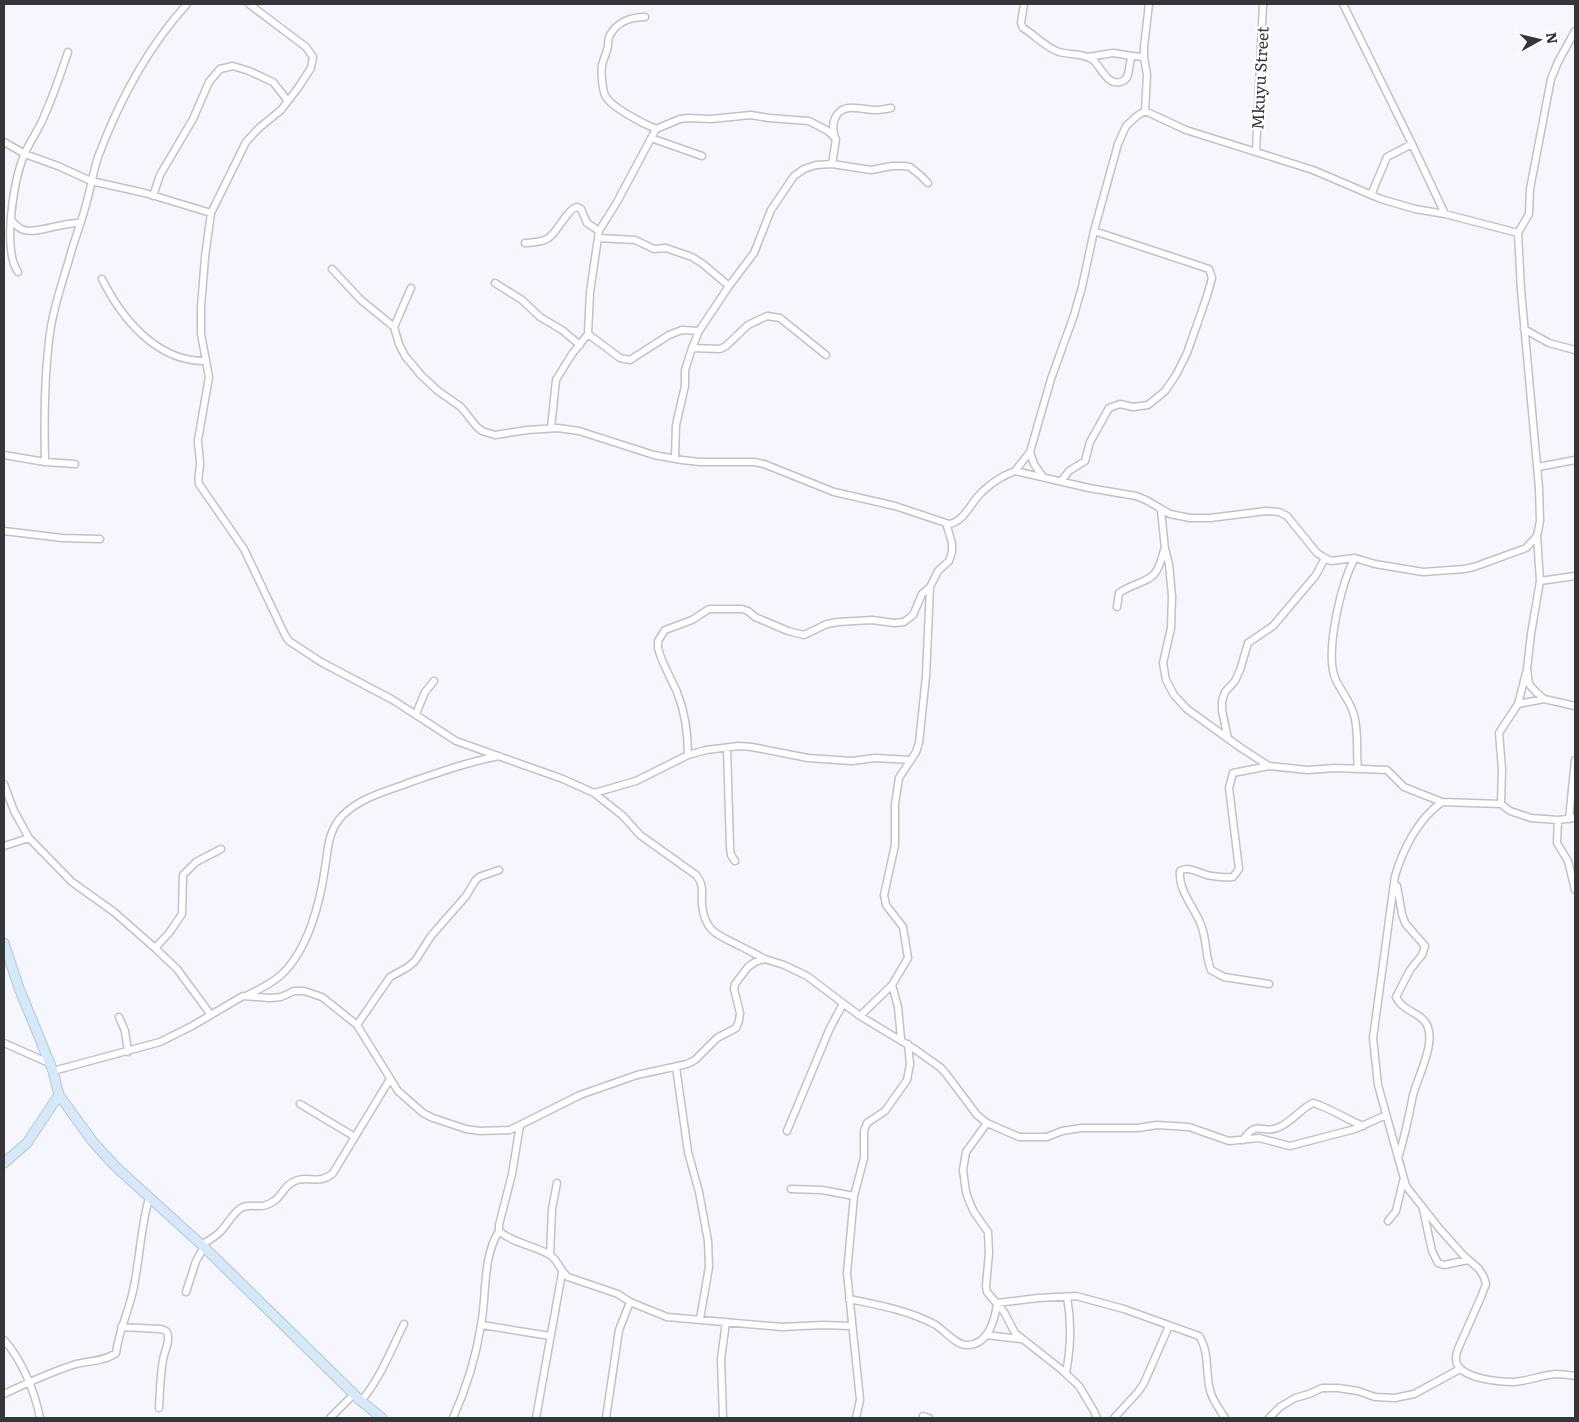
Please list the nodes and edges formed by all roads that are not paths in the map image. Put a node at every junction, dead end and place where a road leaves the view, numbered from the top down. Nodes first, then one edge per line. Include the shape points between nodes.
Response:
1 (187, 4) edge
2 (249, 4) edge
3 (1024, 4) edge
4 (1149, 4) edge
5 (1263, 4) edge
6 (1344, 4) edge
7 (645, 17) dead end
8 (1575, 31) edge
9 (68, 52) dead end
10 (1132, 56) junction
11 (1088, 57) junction
12 (1144, 57) junction
13 (288, 101) junction
14 (891, 108) dead end
15 (1145, 111) junction
16 (656, 129) junction
17 (652, 138) junction
18 (836, 139) junction
19 (4, 142) edge
20 (1412, 144) junction
21 (1256, 152) junction
22 (25, 154) junction
23 (702, 156) dead end
24 (832, 164) junction
25 (91, 181) junction
26 (928, 183) dead end
27 (1370, 195) junction
28 (153, 196) junction
29 (211, 214) junction
30 (1445, 214) junction
31 (12, 221) junction
32 (79, 223) junction
33 (1094, 231) junction
34 (1518, 233) junction
35 (599, 235) junction
36 (525, 243) dead end
37 (332, 269) dead end
38 (18, 272) dead end
39 (102, 279) dead end
40 (495, 283) dead end
41 (729, 286) junction
42 (411, 288) dead end
43 (394, 327) junction
44 (1524, 329) junction
45 (699, 331) junction
46 (588, 334) junction
47 (580, 345) junction
48 (692, 348) junction
49 (1575, 350) edge
50 (826, 355) dead end
51 (206, 361) junction
52 (551, 428) junction
53 (1030, 452) junction
54 (4, 455) edge
55 (674, 459) junction
56 (1575, 460) edge
57 (45, 462) junction
58 (76, 464) dead end
59 (1538, 466) junction
60 (1015, 471) junction
61 (1043, 478) junction
62 (1061, 481) junction
63 (1161, 510) junction
64 (946, 523) junction
65 (4, 531) edge
66 (1537, 536) junction
67 (100, 539) dead end
68 (1526, 548) junction
69 (1165, 549) junction
70 (1538, 550) junction
71 (1325, 558) junction
72 (1355, 558) junction
73 (1575, 576) edge
74 (1540, 581) junction
75 (930, 587) junction
76 (1117, 606) dead end
77 (1527, 669) junction
78 (434, 681) dead end
79 (1544, 699) junction
80 (1518, 704) junction
81 (1575, 706) edge
82 (416, 714) junction
83 (1228, 739) junction
84 (727, 748) junction
85 (688, 755) junction
86 (500, 756) junction
87 (911, 760) junction
88 (1575, 760) edge
89 (1269, 766) junction
90 (1358, 769) junction
91 (4, 784) edge
92 (594, 793) junction
93 (1442, 802) junction
94 (1501, 804) junction
95 (1572, 818) edge
96 (1558, 820) junction
97 (29, 838) junction
98 (4, 846) edge
99 (221, 849) dead end
100 (735, 862) dead end
101 (499, 870) dead end
102 (1395, 876) junction
103 (1575, 890) edge
104 (4, 943) edge
105 (155, 948) junction
106 (765, 959) junction
107 (892, 984) junction
108 (1269, 984) dead end
109 (248, 995) junction
110 (842, 1004) junction
111 (211, 1015) junction
112 (860, 1016) junction
113 (118, 1017) dead end
114 (358, 1025) junction
115 (901, 1040) junction
116 (4, 1043) edge
117 (908, 1044) junction
118 (128, 1052) junction
119 (51, 1067) junction
120 (676, 1067) junction
121 (390, 1080) junction
122 (59, 1095) junction
123 (300, 1104) dead end
124 (1386, 1115) junction
125 (987, 1123) junction
126 (520, 1125) junction
127 (1363, 1126) junction
128 (787, 1131) dead end
129 (355, 1137) junction
130 (1243, 1140) junction
131 (1399, 1156) junction
132 (4, 1163) edge
133 (1404, 1180) junction
134 (557, 1183) dead end
135 (792, 1189) dead end
136 (854, 1196) junction
137 (150, 1198) junction
138 (1422, 1206) junction
139 (1388, 1221) dead end
140 (499, 1231) junction
141 (203, 1246) junction
142 (550, 1255) junction
143 (1468, 1260) junction
144 (562, 1273) junction
145 (186, 1292) dead end
146 (1067, 1297) junction
147 (849, 1299) junction
148 (630, 1302) junction
149 (997, 1303) junction
150 (700, 1319) junction
151 (726, 1322) junction
152 (404, 1324) dead end
153 (482, 1324) junction
154 (851, 1326) junction
155 (1169, 1326) junction
156 (121, 1327) junction
157 (550, 1336) junction
158 (986, 1336) junction
159 (1022, 1339) junction
160 (4, 1340) edge
161 (1460, 1369) junction
162 (1066, 1373) junction
163 (1575, 1376) edge
164 (28, 1382) junction
165 (4, 1394) edge
166 (354, 1394) junction
167 (361, 1401) junction
168 (160, 1408) dead end
169 (40, 1418) edge
170 (330, 1418) edge
171 (382, 1418) edge
172 (452, 1418) edge
173 (536, 1418) edge
174 (606, 1418) edge
175 (722, 1418) edge
176 (856, 1418) edge
177 (1097, 1418) edge
178 (1114, 1418) edge
179 (1225, 1418) edge
180 (1269, 1418) edge

1 - 25 street via 146,57 130,84
2 - 13 street via 312,53 311,68
3 - 11 street via 1023,28 1053,49
4 - 12 street
5 - 21 street, Mkuyu Street
6 - 20 street
7 - 16 street via 623,21 610,36 602,64 606,97
8 - 34 street via 1551,79 1530,189 1529,214
9 - 22 street via 45,116
10 - 11 street via 1113,53
10 - 11 street via 1128,76 1116,82 1107,78
10 - 12 street
12 - 15 street via 1147,75
13 - 28 street via 273,82 233,66 220,69 209,82 194,119 160,175
13 - 29 street via 246,142
14 - 18 street via 845,108 838,112 833,123
15 - 21 street via 1186,130
15 - 33 street via 1126,126 1118,144
16 - 17 street
16 - 18 street via 680,119 751,115 809,120
17 - 23 street
17 - 35 street
18 - 24 street
19 - 22 street
20 - 27 street via 1387,157
20 - 30 street
21 - 27 street via 1313,170
22 - 25 street
22 - 31 street via 16,182
24 - 26 street via 871,170 910,167
24 - 41 street via 816,165 794,176 771,210 754,254
25 - 28 street
25 - 32 street
27 - 30 street
28 - 29 street
29 - 51 street via 201,307
30 - 34 street
31 - 32 street via 28,231
31 - 38 street via 12,258
32 - 57 street via 50,330 44,406
33 - 53 street via 1074,315
33 - 62 street via 1202,267 1211,272 1212,278 1176,375 1148,405 1133,407 1120,404 1109,408 1090,442 1085,461 1069,471
34 - 44 street
35 - 36 street via 577,207 550,238
35 - 41 street via 635,240 654,249 666,248 703,264
35 - 46 street via 590,292
37 - 43 street via 361,300
39 - 51 street via 113,301 149,341 191,361
40 - 47 street
41 - 45 street
42 - 43 street
43 - 52 street via 405,356 433,387 461,407 482,431 495,435
44 - 49 street via 1549,343
44 - 59 street
45 - 46 street via 682,330 669,335 630,360 620,358
45 - 48 street
46 - 47 street
47 - 52 street via 556,380
48 - 50 street via 720,349 748,325 767,316 780,318
48 - 55 street via 676,425
51 - 82 street via 209,377 197,450 199,484 244,549 285,635 321,662
52 - 55 street via 579,431
53 - 60 street
53 - 61 street
54 - 57 street
55 - 64 street via 759,463 840,494 895,506
56 - 59 street
57 - 58 street
59 - 66 street via 1540,521
60 - 61 street
60 - 64 street via 981,492 956,523
61 - 62 street
62 - 63 street via 1136,496
63 - 69 street
63 - 71 street via 1200,518 1278,512 1287,516 1317,553
64 - 75 street via 952,543 950,561 938,571
65 - 67 street
66 - 68 street
66 - 70 street
68 - 70 street
68 - 72 street via 1474,567 1423,572
69 - 76 street via 1155,574 1119,593
69 - 83 street via 1172,596 1171,628 1163,663 1166,680 1187,709
70 - 74 street
71 - 72 street via 1331,561
71 - 83 street via 1316,575 1273,626 1248,644 1240,670 1222,701
72 - 90 street via 1340,597 1333,663 1335,676 1354,714
73 - 74 street
74 - 77 street
75 - 85 street via 922,594 913,615 904,622 838,622 804,635 742,609 709,609 692,620 665,630 658,641 658,648 683,712
75 - 87 street via 919,743
77 - 79 street via 1529,684
77 - 80 street
78 - 82 street via 425,692
79 - 80 street
79 - 81 street
80 - 94 street via 1499,733
82 - 86 street via 456,741
83 - 89 street
84 - 85 street
84 - 87 street via 752,746 808,758 852,761 875,758
84 - 100 street via 730,854
85 - 92 street via 636,781
86 - 92 street
86 - 109 street via 457,766 376,795 343,815 329,837 322,894 298,953 282,975
87 - 107 street via 899,778 895,845 884,895 886,905 903,927 908,958
88 - 95 street
89 - 90 street via 1308,770
89 - 108 street via 1232,773 1229,788 1239,858 1236,874 1228,878 1183,869 1180,876 1186,896 1201,923 1211,970 1224,977
90 - 93 street via 1387,770 1404,787
91 - 97 street
92 - 106 street via 640,834 696,875 703,888 705,920 712,931
93 - 94 street
93 - 102 street via 1412,835
94 - 96 street via 1510,811 1531,818
95 - 96 street
96 - 103 street via 1557,843 1568,860
97 - 98 street
97 - 105 street via 72,882 114,912
99 - 105 street via 196,862 183,875 182,914
101 - 114 street via 475,881 415,961 390,977
102 - 124 street via 1373,1038 1378,1085
102 - 131 street via 1405,923 1425,946 1396,997 1424,1021 1429,1035
104 - 119 street
105 - 111 street via 177,969
106 - 110 street via 807,976
106 - 120 street via 748,967 735,984 740,1013 736,1028 717,1038 695,1060
107 - 112 street
107 - 115 street
109 - 111 street
109 - 114 street via 270,998 294,992 312,993 333,1004
110 - 112 street
110 - 128 street
111 - 118 street via 160,1042
112 - 115 street
113 - 118 street via 125,1030
114 - 121 street
115 - 117 street
116 - 119 street
117 - 125 street via 940,1068
117 - 136 street via 910,1064 907,1080 885,1111 868,1123 864,1131 864,1158
118 - 119 street
119 - 122 street
120 - 126 street via 637,1075 580,1095
120 - 150 street via 688,1152 708,1241 709,1267
121 - 126 street via 413,1105 433,1118 480,1131 510,1130
121 - 129 street
122 - 132 street via 27,1143
122 - 137 street via 93,1142
123 - 129 street
124 - 127 street
124 - 131 street
125 - 130 street via 1019,1137 1047,1137 1081,1128 1157,1125 1189,1127 1229,1141
125 - 149 street via 966,1152 963,1170 966,1192 988,1232 986,1286 989,1296
126 - 140 street
127 - 130 street via 1290,1146 1259,1138
127 - 130 street via 1313,1103 1281,1126 1272,1130 1254,1129
129 - 141 street via 328,1178 294,1180 270,1204 243,1207 221,1232
131 - 133 street
133 - 138 street
133 - 139 street via 1396,1211
134 - 142 street
135 - 136 street
136 - 147 street via 847,1257
137 - 141 street
137 - 156 street via 144,1216 132,1296
138 - 143 street
138 - 143 street via 1432,1251 1438,1263 1444,1266
140 - 142 street via 508,1238
140 - 153 street via 490,1253
141 - 145 street
141 - 166 street
142 - 144 street
143 - 161 street via 1479,1269 1486,1284 1458,1349 1456,1360
144 - 148 street via 618,1294
144 - 157 street
146 - 149 street
146 - 155 street via 1124,1309
146 - 162 street via 1072,1331
147 - 154 street
147 - 158 street via 906,1312 934,1324 959,1344 972,1344
148 - 150 street via 667,1317
148 - 174 street via 619,1330
149 - 158 street
149 - 159 street
150 - 151 street
151 - 154 street via 782,1328
151 - 175 street via 721,1359
152 - 167 street via 378,1376
153 - 157 street
153 - 172 street via 474,1358
154 - 176 street via 860,1400
155 - 178 street via 1144,1383
155 - 179 street via 1199,1336 1203,1342 1210,1393
156 - 164 street via 116,1353 112,1356
156 - 168 street via 160,1329 167,1333 160,1379
157 - 173 street
158 - 159 street
159 - 162 street
160 - 164 street via 13,1350
161 - 163 street via 1501,1382 1555,1374
161 - 180 street via 1414,1394 1395,1398 1322,1388 1295,1398
162 - 177 street via 1079,1386
164 - 165 street
164 - 169 street
166 - 167 street
166 - 170 street
167 - 171 street

